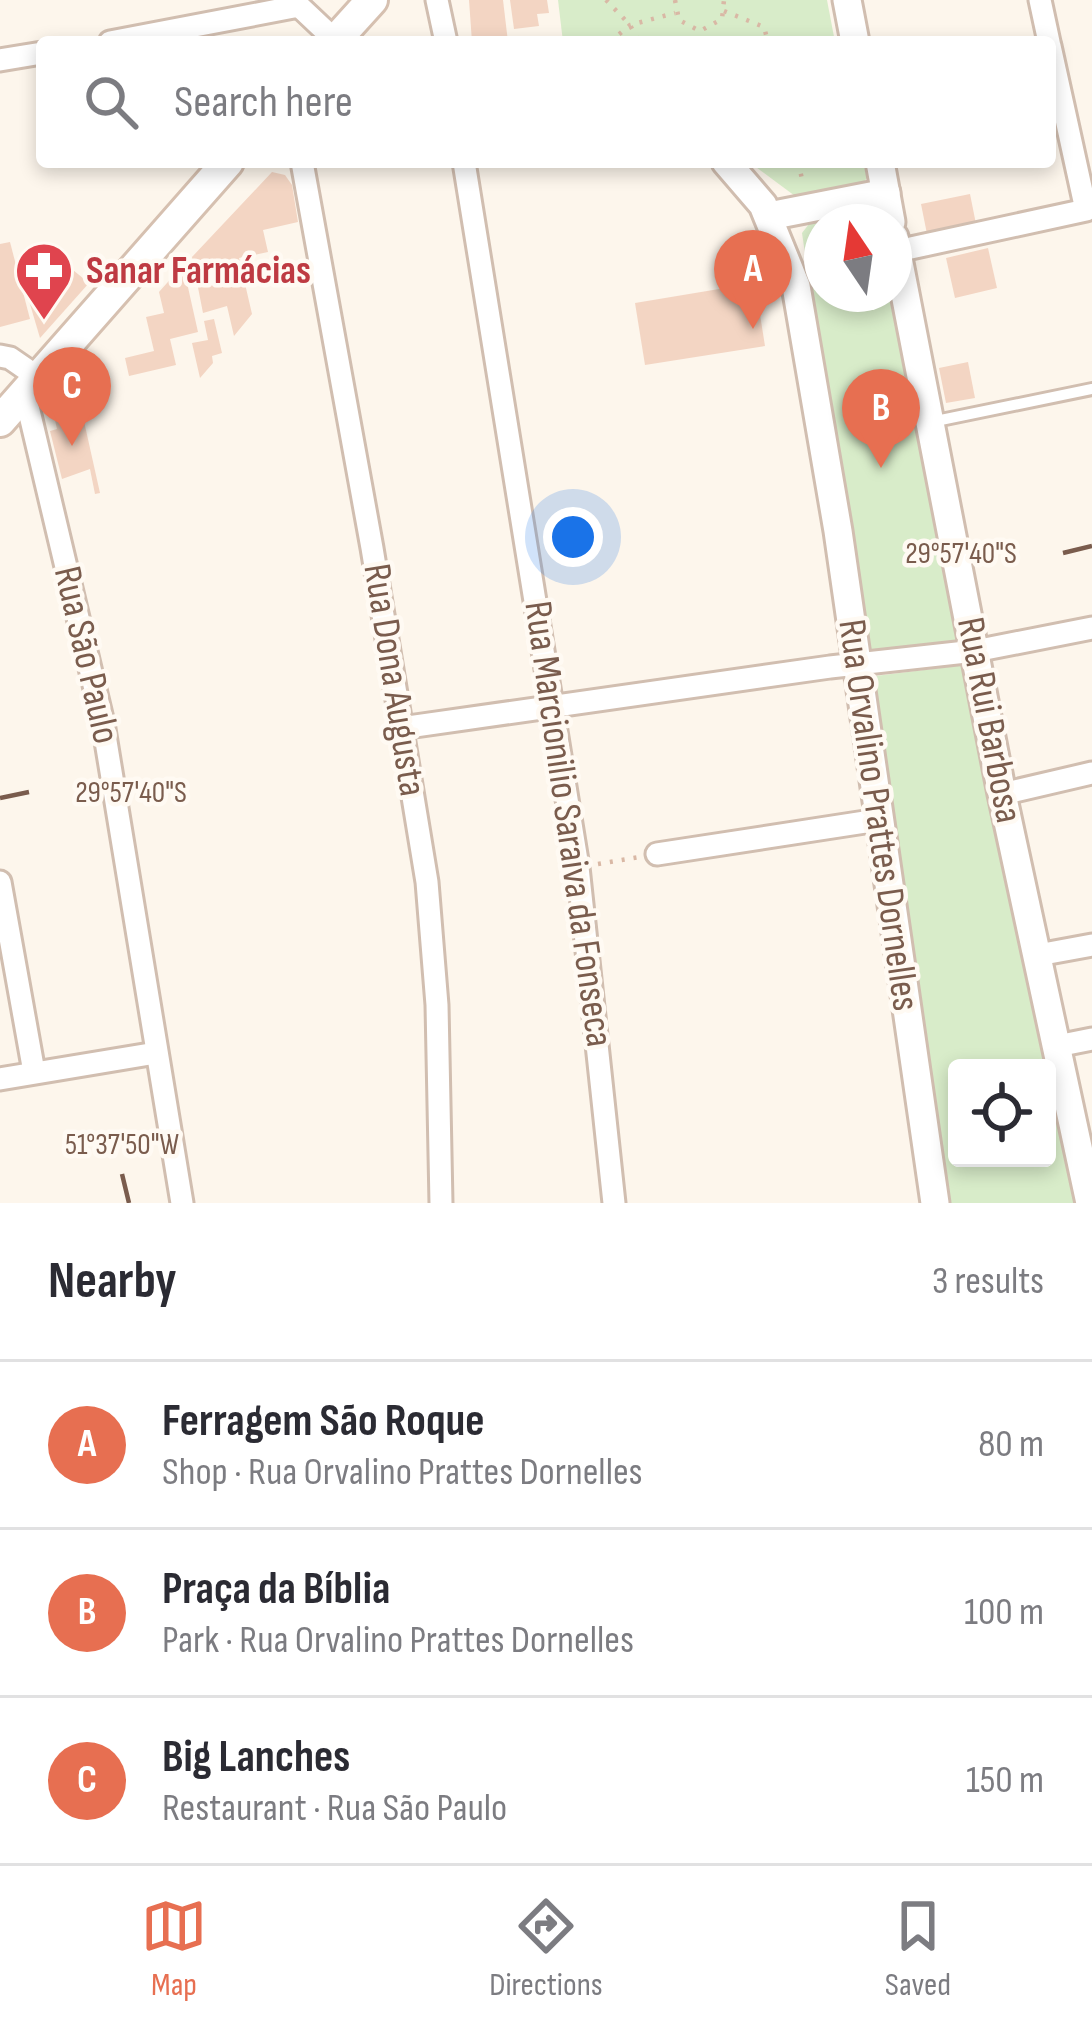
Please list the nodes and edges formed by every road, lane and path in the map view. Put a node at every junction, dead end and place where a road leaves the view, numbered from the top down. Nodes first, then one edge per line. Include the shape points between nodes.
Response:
1 (372, 0) edge
2 (437, 0) edge
3 (606, 0) edge
4 (675, 0) edge
5 (724, 0) edge
6 (847, 0) edge
7 (1040, 0) edge
8 (305, 3) edge
9 (724, 11) junction
10 (675, 13) junction
11 (630, 25) junction
12 (700, 31) junction
13 (140, 36) edge
14 (330, 36) edge
15 (340, 36) edge
16 (445, 36) edge
17 (617, 36) edge
18 (636, 36) edge
19 (705, 36) edge
20 (766, 36) edge
21 (854, 36) edge
22 (1048, 36) edge
23 (36, 54) edge
24 (0, 60) edge
25 (1056, 72) edge
26 (223, 168) edge
27 (303, 168) edge
28 (465, 168) edge
29 (732, 168) edge
30 (799, 168) edge
31 (881, 168) edge
32 (886, 193) junction
33 (806, 195) dead end
34 (888, 204) edge
35 (769, 216) junction
36 (912, 241) edge
37 (909, 312) edge
38 (0, 356) edge
39 (32, 386) junction
40 (1092, 388) edge
41 (0, 422) edge
42 (931, 422) junction
43 (1092, 628) edge
44 (975, 651) junction
45 (856, 664) junction
46 (555, 706) junction
47 (401, 728) junction
48 (1092, 773) edge
49 (1002, 794) junction
50 (878, 820) junction
51 (658, 854) joint
52 (578, 867) junction
53 (0, 883) edge
54 (1092, 945) edge
55 (1038, 956) junction
56 (1092, 1040) edge
57 (1058, 1046) junction
58 (156, 1053) junction
59 (34, 1072) junction
60 (0, 1078) edge
61 (1087, 1164) edge
62 (182, 1203) edge
63 (441, 1203) edge
64 (614, 1203) edge
65 (935, 1203) edge
66 (1090, 1203) edge

1 - 15 main road
2 - 16 street
3 - 11 path
4 - 10 path
5 - 9 path
6 - 21 street
7 - 22 street
8 - 13 street
8 - 14 street
9 - 12 path
9 - 20 path via 764,27
10 - 11 path
10 - 12 path
11 - 17 path
11 - 18 path
12 - 19 path
23 - 24 street
25 - 36 street via 1086,210
26 - 39 main road
27 - 47 street, Rua Dona Augusta
28 - 46 street, Rua Marcionilio Saraiva da Fonseca
29 - 35 street, Rua Orvalino Prattes Dornelles
30 - 33 path
31 - 32 street
32 - 34 street
32 - 35 street
35 - 45 street, Rua Orvalino Prattes Dornelles via 796,286
37 - 42 street, Rua Rui Barbosa
38 - 39 street
39 - 41 main road
39 - 58 street, Rua São Paulo via 103,723
40 - 42 lane
42 - 44 street, Rua Rui Barbosa
43 - 44 street
44 - 45 street
44 - 49 street, Rua Rui Barbosa
45 - 46 street
45 - 50 street, Rua Orvalino Prattes Dornelles
46 - 47 street
46 - 52 street, Rua Marcionilio Saraiva da Fonseca
47 - 63 street, Rua Dona Augusta via 428,882
48 - 49 street
49 - 55 street, Rua Rui Barbosa
50 - 51 street
50 - 65 street, Rua Orvalino Prattes Dornelles
51 - 52 path
52 - 64 street, Rua Marcionilio Saraiva da Fonseca
53 - 59 street
54 - 55 street
55 - 57 street, Rua Rui Barbosa
56 - 57 street
57 - 61 street, Rua Rui Barbosa
58 - 59 street
58 - 62 street, Rua São Paulo
59 - 60 street
61 - 66 street, Rua Rui Barbosa

